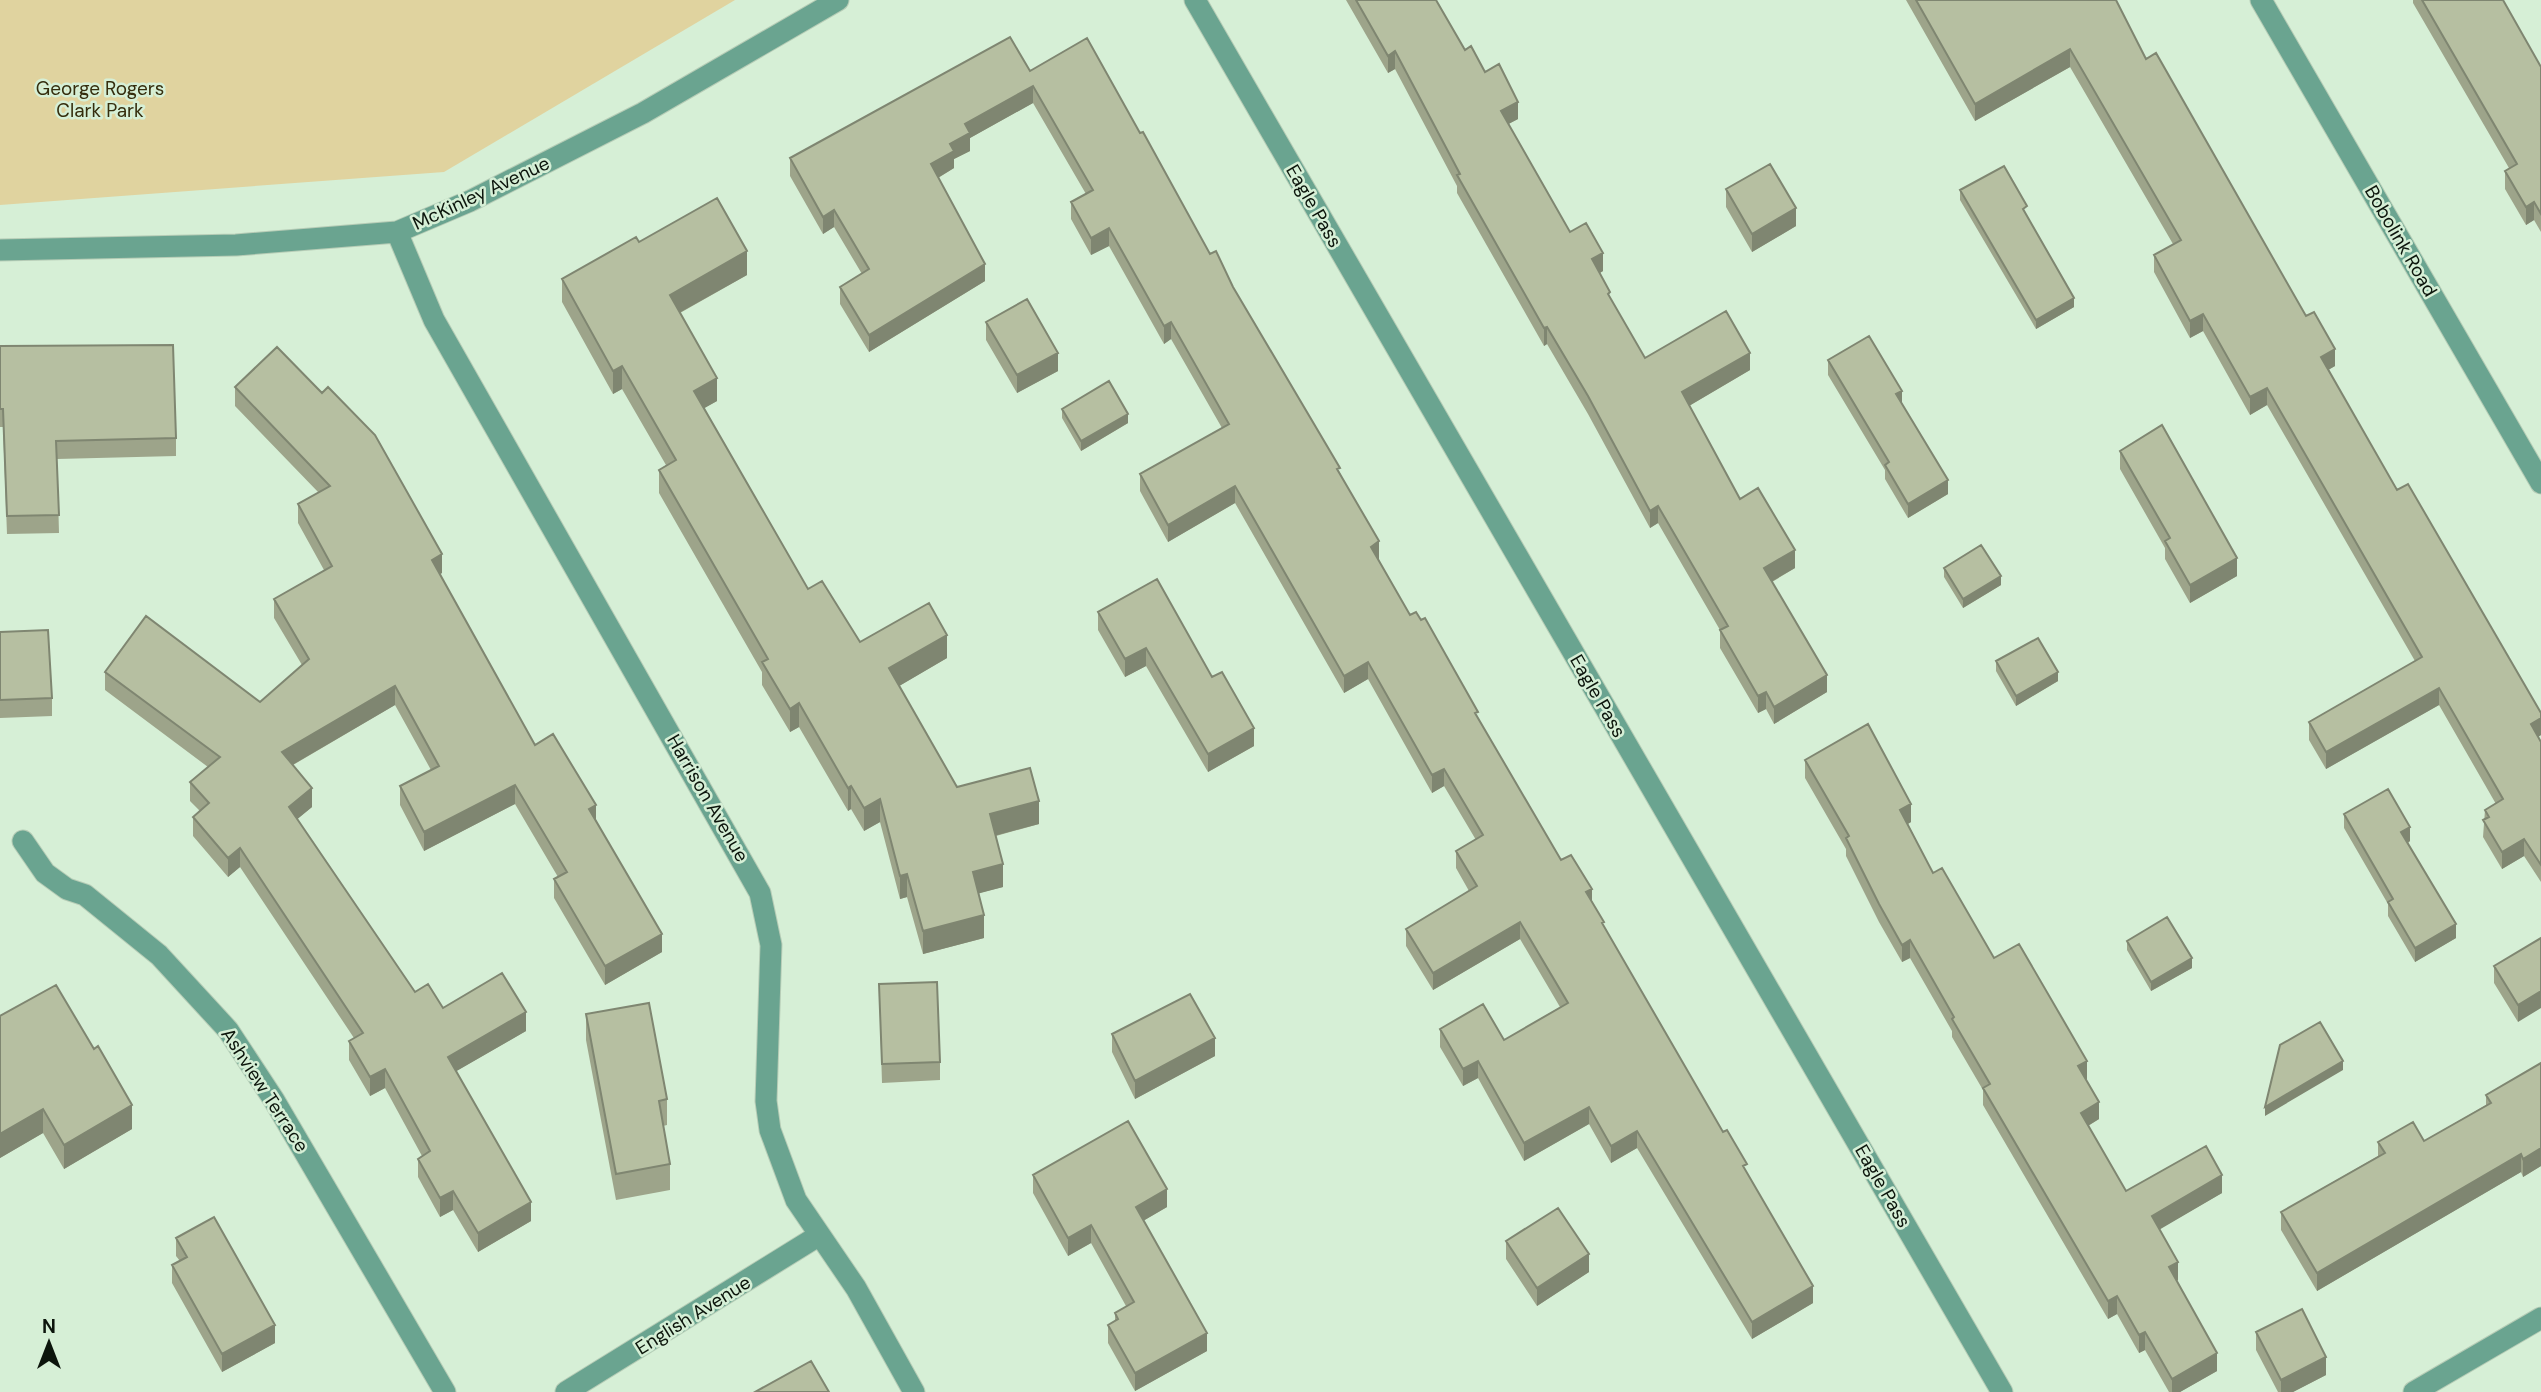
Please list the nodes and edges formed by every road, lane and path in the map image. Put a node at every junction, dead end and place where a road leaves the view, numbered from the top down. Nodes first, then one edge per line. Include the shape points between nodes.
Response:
1 (838, 0) edge
2 (1195, 0) edge
3 (2261, 0) edge
4 (397, 232) junction
5 (0, 250) edge
6 (2541, 483) edge
7 (23, 841) dead end
8 (818, 1236) junction
9 (2541, 1318) edge
10 (445, 1392) edge
11 (566, 1392) edge
12 (914, 1392) edge
13 (2002, 1392) edge
14 (2414, 1392) edge

1 - 4 street, McKinley Avenue via 643,113 470,201
2 - 13 street, Eagle Pass
3 - 6 street, Bobolink Road
4 - 5 street, McKinley Avenue via 236,245
4 - 8 street, Harrison Avenue via 435,320 760,893 771,945 766,1101 770,1130 796,1200
7 - 10 street, Ashview Terrace via 45,873 85,895 159,955 228,1030
8 - 11 street, English Avenue
8 - 12 street, Harrison Avenue via 856,1288
9 - 14 street

